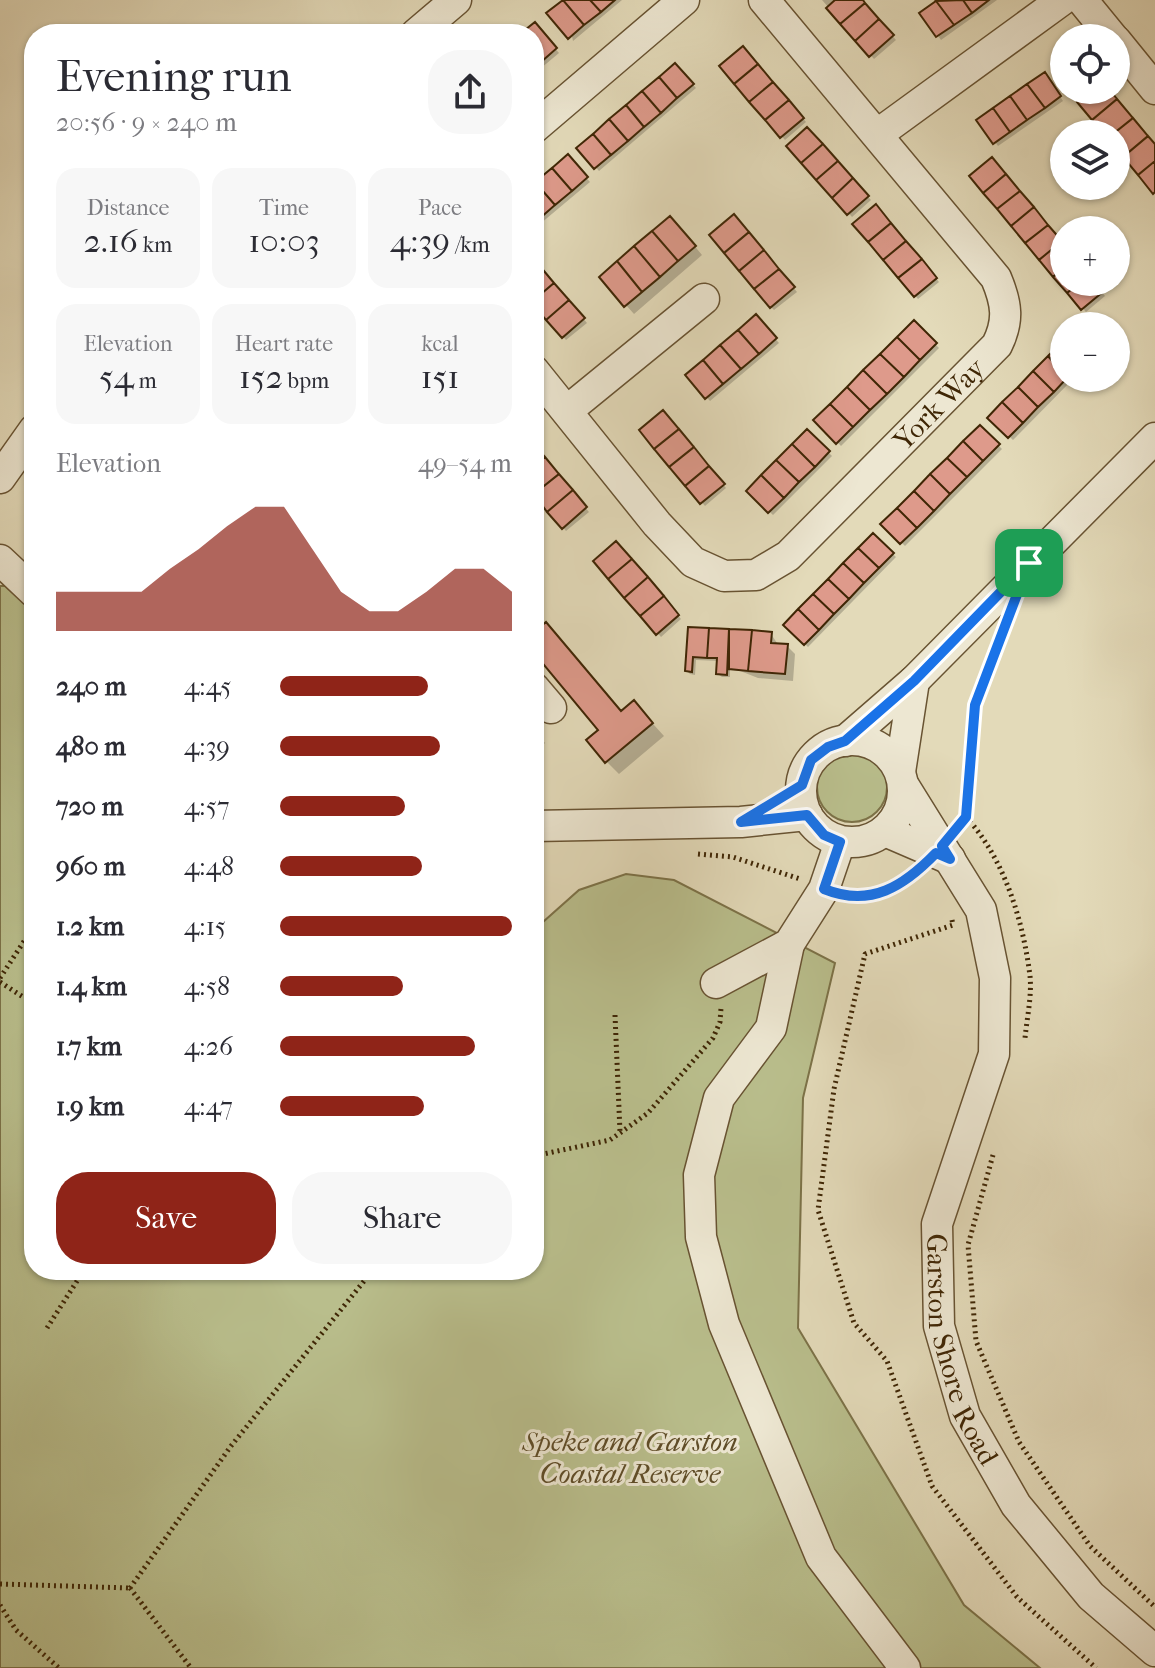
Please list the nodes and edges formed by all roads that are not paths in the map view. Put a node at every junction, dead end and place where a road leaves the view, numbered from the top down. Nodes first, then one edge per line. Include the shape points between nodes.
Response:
1 (456, 0) edge
2 (684, 0) edge
3 (764, 0) edge
4 (1062, 0) edge
5 (1082, 0) edge
6 (428, 24) edge
7 (1102, 24) edge
8 (1130, 58) edge
9 (1155, 89) edge
10 (544, 119) edge
11 (878, 134) junction
12 (704, 299) dead end
13 (544, 382) edge
14 (568, 410) junction
15 (1155, 438) edge
16 (24, 444) edge
17 (0, 478) edge
18 (0, 560) edge
19 (24, 583) edge
20 (914, 681) junction
21 (845, 741) junction
22 (902, 779) junction
23 (802, 785) junction
24 (807, 815) junction
25 (741, 822) junction
26 (544, 826) edge
27 (885, 831) junction
28 (840, 842) junction
29 (943, 852) junction
30 (789, 944) junction
31 (719, 989) road end
32 (1155, 1651) edge
33 (905, 1668) edge

1 - 6 street
2 - 10 street
3 - 11 street, York Way
4 - 11 street
5 - 7 street
8 - 9 street
11 - 14 street, York Way via 996,278 1007,325 997,345 788,556 756,575 724,576 693,562
12 - 14 street
13 - 14 street, York Way
15 - 20 street
16 - 17 street
18 - 19 street
20 - 21 street
20 - 22 street
21 - 22 street via 878,747
21 - 23 street via 811,760
22 - 27 street via 901,810
22 - 29 street, Garston Shore Road
23 - 24 street
23 - 25 street
24 - 25 street
24 - 28 street via 824,835
25 - 26 street
27 - 28 street via 866,842
27 - 29 street
28 - 30 street via 824,889
29 - 32 street, Garston Shore Road via 981,910 995,978 994,1054 937,1224 939,1326 965,1416 1016,1505 1091,1596
30 - 31 street
30 - 33 street via 771,1028 719,1098 699,1175 701,1237 724,1324 821,1557

